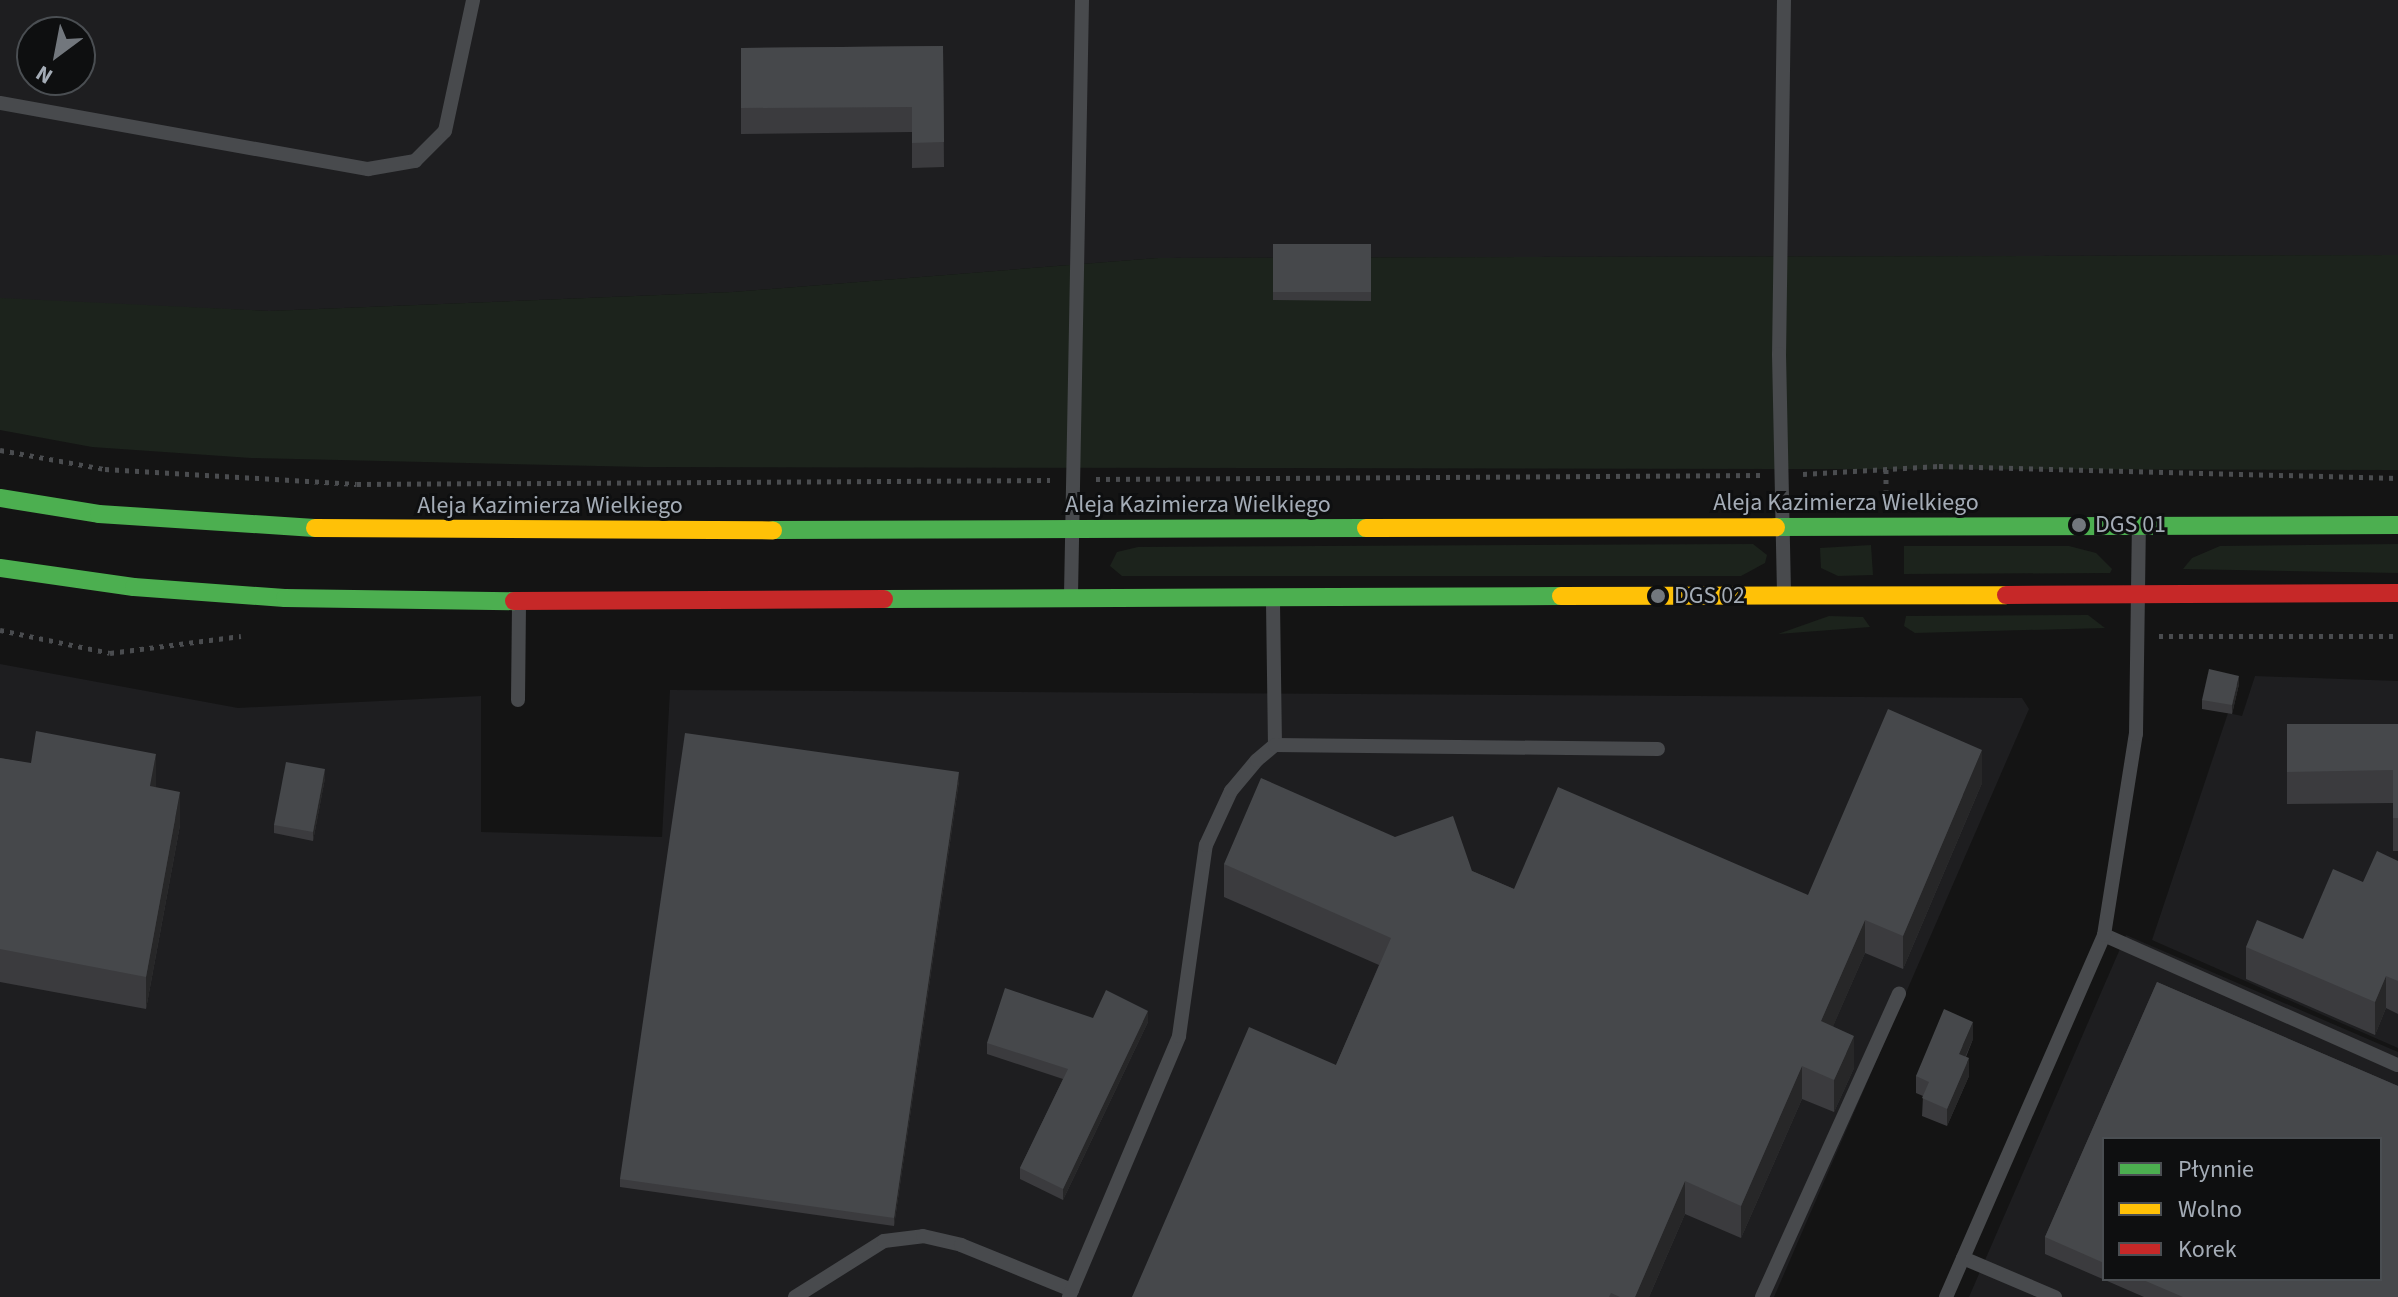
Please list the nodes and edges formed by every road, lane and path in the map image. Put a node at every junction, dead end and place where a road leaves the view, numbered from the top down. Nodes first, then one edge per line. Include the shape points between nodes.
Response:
1 (473, 0) edge
2 (1082, 0) edge
3 (1784, 0) edge
4 (0, 103) edge
5 (0, 450) edge
6 (1782, 475) junction
7 (2398, 478) edge
8 (1073, 480) junction
9 (0, 498) edge
10 (2139, 525) junction
11 (2398, 525) edge
12 (1782, 527) junction
13 (1072, 529) junction
14 (0, 568) edge
15 (2138, 593) junction
16 (2398, 593) edge
17 (1785, 597) junction
18 (1273, 599) junction
19 (1071, 600) junction
20 (519, 601) junction
21 (518, 700) dead end
22 (1275, 745) junction
23 (1658, 749) dead end
24 (2104, 935) junction
25 (1899, 993) dead end
26 (2398, 1065) edge
27 (1963, 1258) junction
28 (1070, 1294) edge
29 (795, 1297) edge
30 (1762, 1297) edge
31 (1946, 1297) edge
32 (2055, 1297) edge

1 - 4 lane via 445,131 415,161 368,169
2 - 8 lane
3 - 6 lane
5 - 8 path via 105,469 357,484
6 - 7 path via 1939,466
6 - 8 path
6 - 12 lane
8 - 13 lane
9 - 13 main road, Aleja Kazimierza Wielkiego via 99,514 357,531
10 - 11 main road, Aleja Kazimierza Wielkiego
10 - 12 main road, Aleja Kazimierza Wielkiego
10 - 15 lane
12 - 13 main road, Aleja Kazimierza Wielkiego
12 - 17 lane
13 - 19 lane
14 - 20 main road via 134,587 285,598
15 - 16 main road
15 - 17 main road
15 - 24 lane via 2136,734
17 - 18 main road
18 - 19 main road
18 - 22 lane
19 - 20 main road
20 - 21 lane
22 - 23 lane
22 - 28 lane via 1231,791 1206,845 1179,1036
24 - 26 lane
24 - 27 lane
25 - 30 lane
27 - 31 lane
27 - 32 lane
28 - 29 lane via 961,1245 923,1236 884,1241

